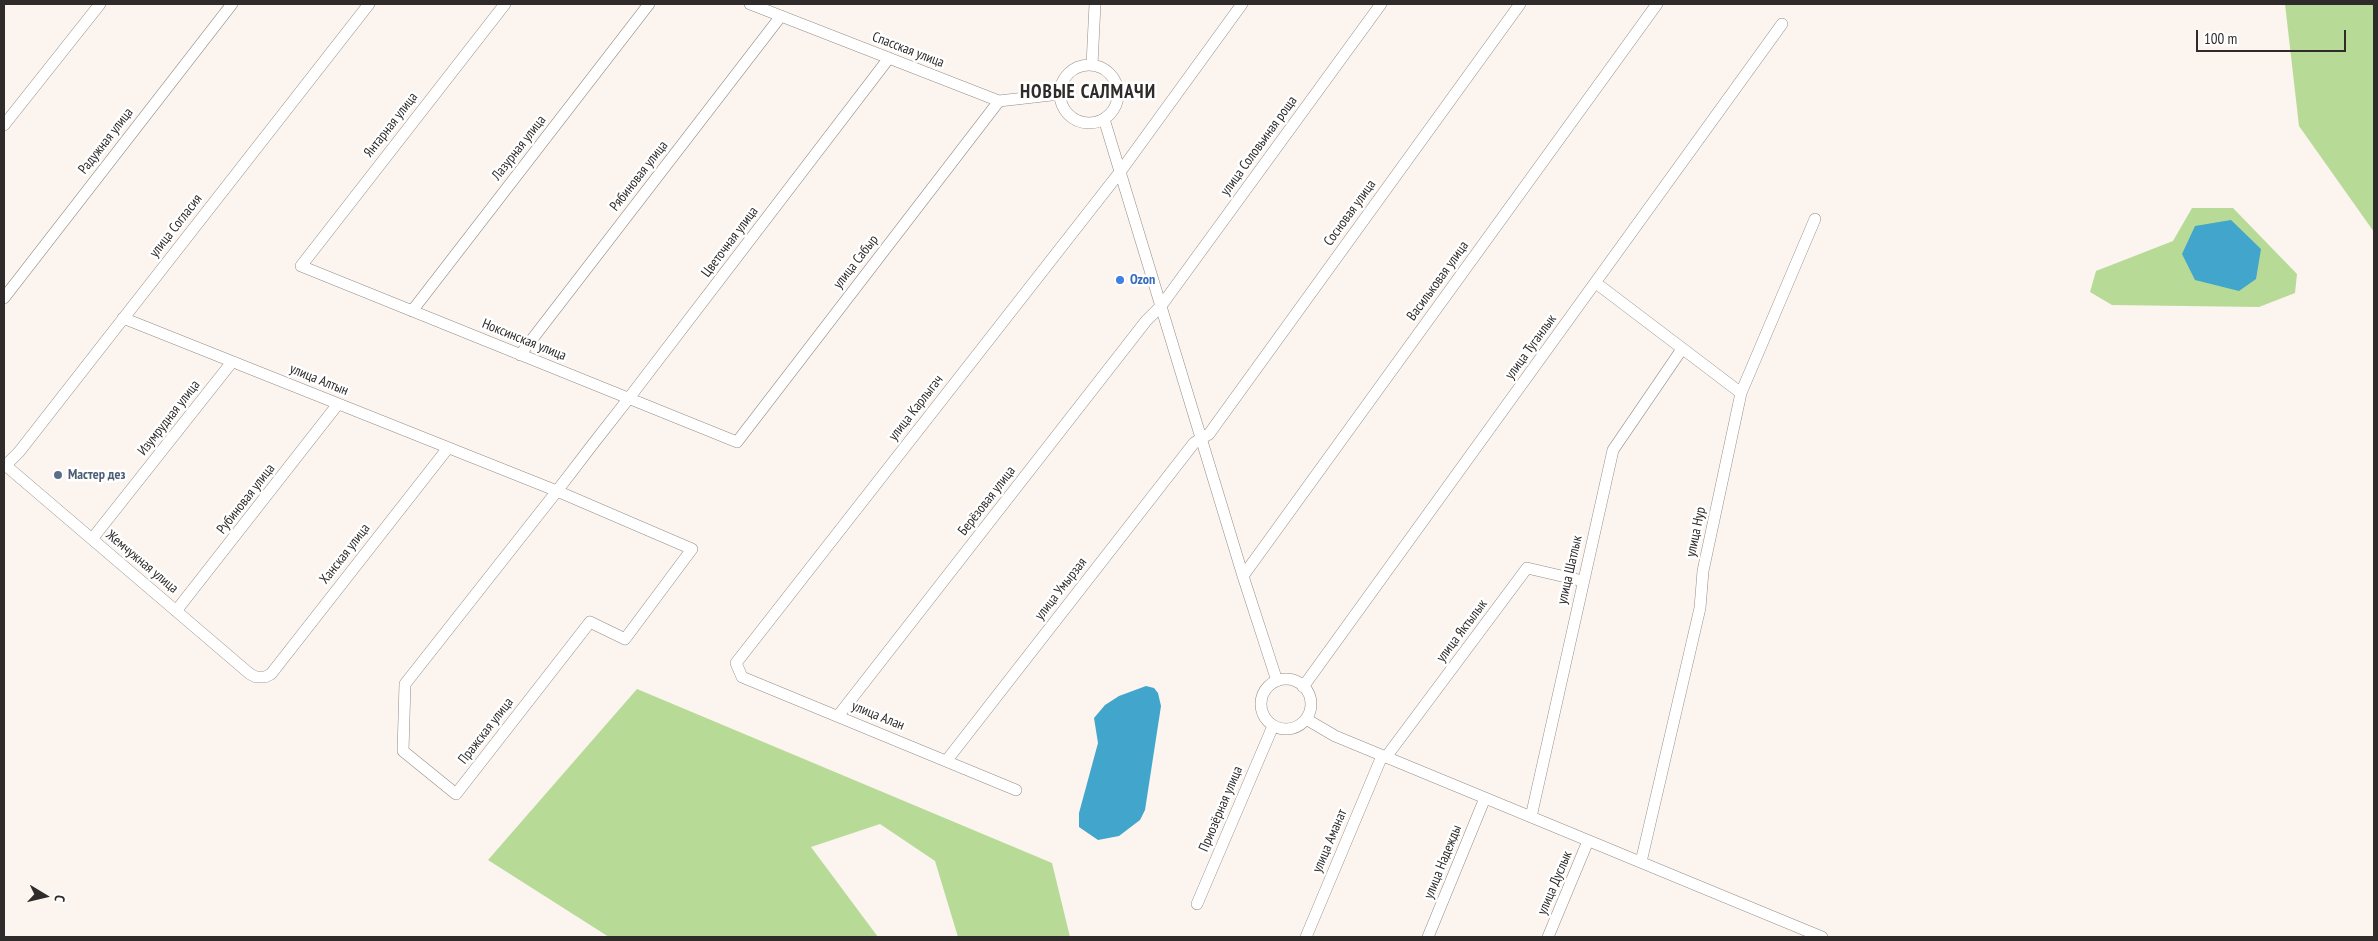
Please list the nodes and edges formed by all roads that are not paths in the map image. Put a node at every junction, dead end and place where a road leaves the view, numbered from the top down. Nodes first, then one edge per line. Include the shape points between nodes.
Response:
1 (100, 4) edge
2 (232, 4) edge
3 (369, 4) edge
4 (506, 4) edge
5 (649, 4) edge
6 (750, 4) edge
7 (1095, 4) edge
8 (1242, 4) edge
9 (1381, 4) edge
10 (1520, 4) edge
11 (1657, 4) edge
12 (781, 16) junction
13 (1782, 24) dead end
14 (889, 58) junction
15 (1092, 65) junction
16 (1060, 94) junction
17 (999, 101) junction
18 (1104, 119) junction
19 (4, 125) edge
20 (1120, 172) junction
21 (1815, 218) dead end
22 (301, 266) joint
23 (1596, 283) junction
24 (4, 298) edge
25 (1161, 306) junction
26 (412, 311) junction
27 (123, 318) junction
28 (1682, 349) junction
29 (520, 354) junction
30 (232, 362) junction
31 (1741, 393) junction
32 (629, 398) junction
33 (338, 404) junction
34 (1201, 438) junction
35 (737, 442) joint
36 (593, 444) joint
37 (448, 448) junction
38 (5, 465) edge
39 (503, 470) joint
40 (556, 491) junction
41 (92, 539) junction
42 (1243, 576) junction
43 (1583, 580) junction
44 (176, 611) junction
45 (736, 663) joint
46 (265, 677) joint
47 (1278, 681) junction
48 (1303, 687) junction
49 (838, 716) junction
50 (1306, 718) junction
51 (1273, 726) junction
52 (1384, 757) junction
53 (947, 760) junction
54 (1016, 790) dead end
55 (1485, 798) junction
56 (1531, 817) junction
57 (1588, 841) junction
58 (1641, 862) junction
59 (1196, 904) dead end
60 (1306, 937) edge
61 (1428, 937) edge
62 (1548, 937) edge
63 (1822, 937) edge

1 - 19 street
2 - 24 street, Радужная улица
3 - 27 street, улица Согласия
4 - 22 street, Янтарная улица
5 - 26 street, Лазурная улица
6 - 12 street, Спасская улица
7 - 15 street
8 - 20 street, улица Карлыгач
9 - 25 street, улица Соловьиная роща
10 - 34 street, Сосновая улица via 1209,434
11 - 42 street, Васильковая улица
12 - 14 street, Спасская улица
12 - 29 street, Рябиновая улица
13 - 23 street, улица Туганлык
14 - 17 street, Спасская улица
14 - 32 street, Цветочная улица
15 - 16 street via 1080,66 1069,72 1062,82
15 - 18 street via 1113,76 1118,87 1118,100
16 - 17 street, Спасская улица
16 - 18 street via 1070,116 1081,122 1093,123
17 - 35 street, улица Сабыр
18 - 20 street
20 - 25 street
20 - 45 street, улица Карлыгач
21 - 31 street, улица Нур
22 - 26 street, Ноксинская улица
23 - 28 street
23 - 48 street, улица Туганлык
25 - 34 street
25 - 49 street, Берёзовая улица
26 - 29 street, Ноксинская улица
27 - 30 street, улица Алтын
27 - 38 street, улица Согласия
28 - 31 street
28 - 43 street, улица Шатлык via 1613,450
29 - 32 street, Ноксинская улица
30 - 33 street, улица Алтын
30 - 41 street, Изумрудная улица
31 - 58 street, улица Нур via 1703,571 1700,608
32 - 35 street, Ноксинская улица
32 - 36 street, Цветочная улица
33 - 37 street, улица Алтын
33 - 44 street, Рубиновая улица
34 - 42 street
34 - 53 street, улица Умырзая
36 - 40 street, Пражская улица
37 - 39 street, улица Алтын
37 - 46 street, Ханская улица via 271,674
38 - 41 street, Жемчужная улица
39 - 40 street, Пражская улица
40 - 40 street, Пражская улица via 405,684 403,751 456,794 590,622 625,639 692,549
41 - 44 street, Жемчужная улица
42 - 47 street
43 - 52 street, улица Яктылык via 1527,568
43 - 56 street, улица Шатлык
44 - 46 street, Жемчужная улица via 250,674
45 - 49 street, улица Алан via 742,677
47 - 48 street via 1288,679
47 - 51 street via 1269,685 1261,702 1262,712
48 - 50 street via 1310,699
49 - 53 street, улица Алан
50 - 51 street via 1291,729
50 - 52 street via 1335,736
51 - 59 street, Приозёрная улица
52 - 55 street
52 - 60 street, улица Аманат
53 - 54 street, улица Алан
55 - 56 street
55 - 61 street, улица Надежды
56 - 57 street
57 - 58 street
57 - 62 street, улица Дуслык
58 - 63 street

